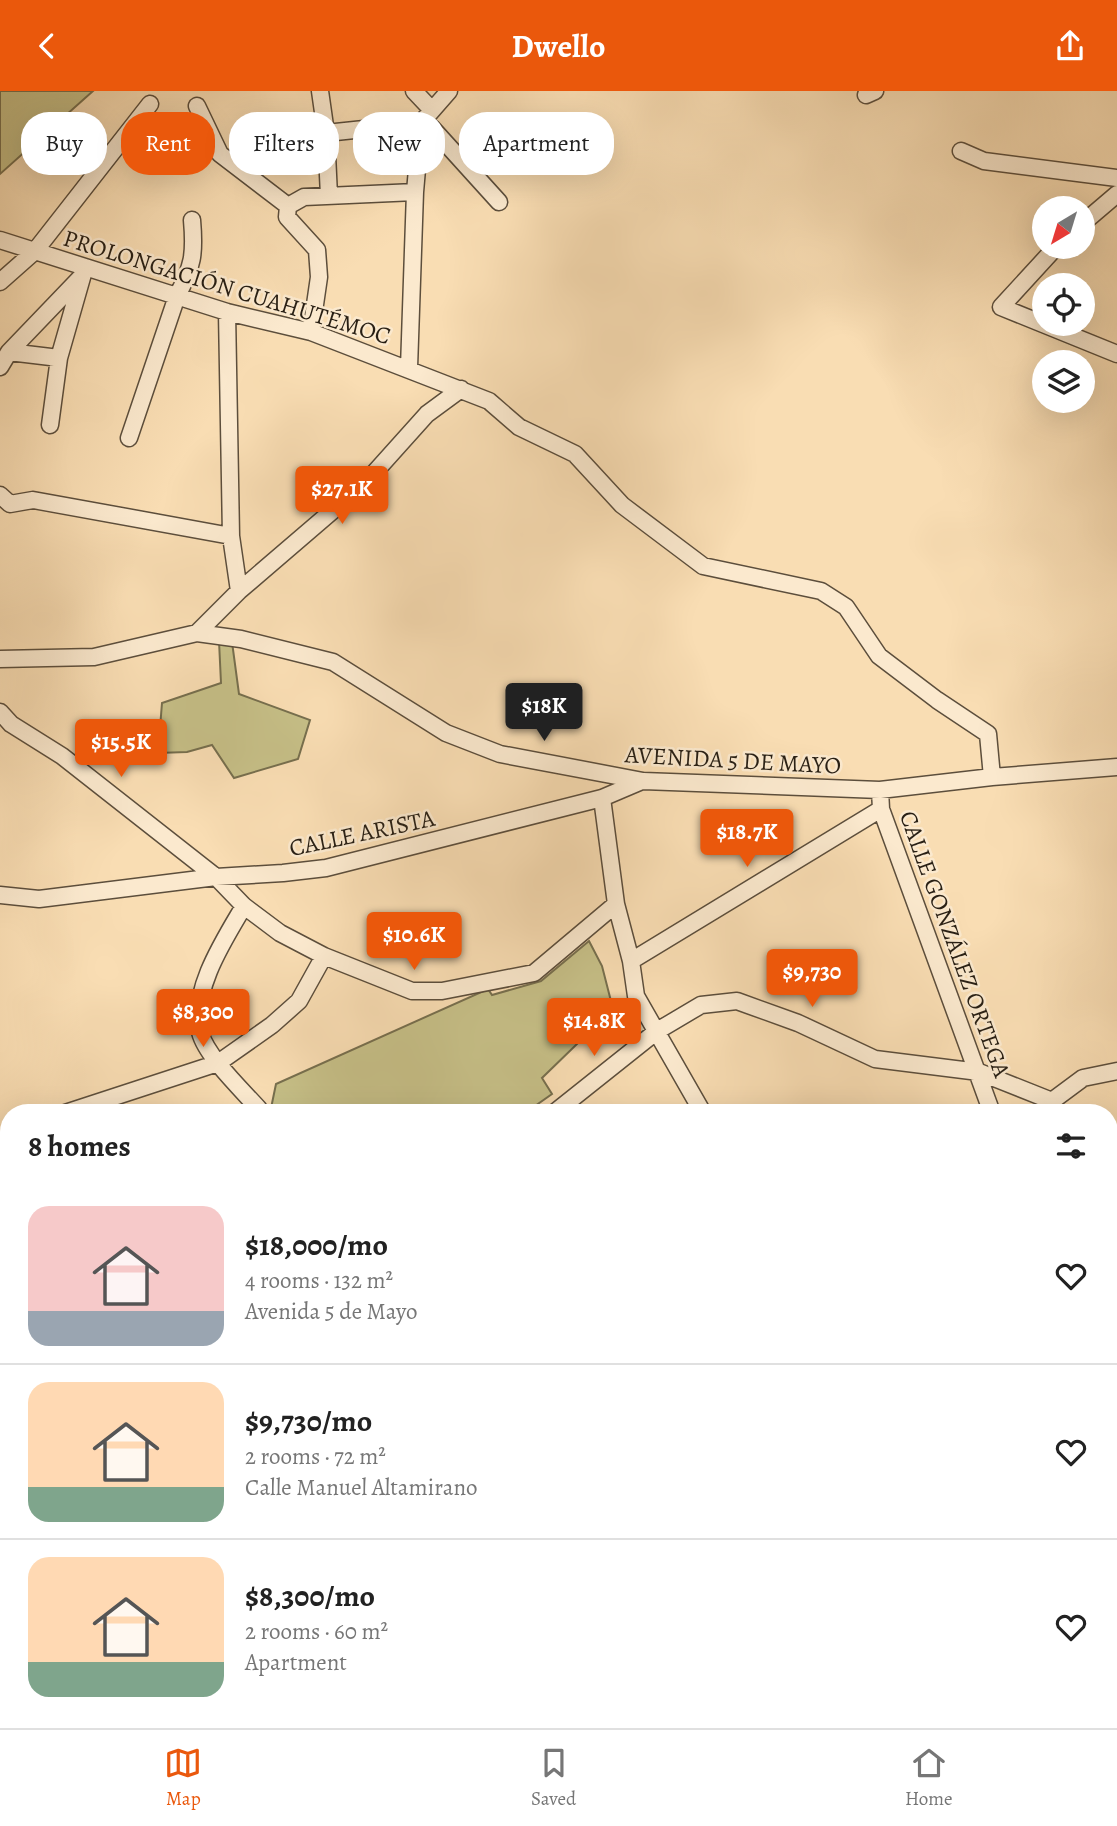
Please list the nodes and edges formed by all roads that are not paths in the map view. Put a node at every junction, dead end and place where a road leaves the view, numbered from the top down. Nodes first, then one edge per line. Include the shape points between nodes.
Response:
1 (320, 91) edge
2 (414, 91) edge
3 (449, 91) edge
4 (150, 104) dead end
5 (197, 106) dead end
6 (431, 109) junction
7 (323, 112) edge
8 (429, 112) edge
9 (445, 142) edge
10 (961, 151) dead end
11 (328, 175) edge
12 (416, 175) edge
13 (1117, 178) edge
14 (415, 192) junction
15 (1117, 194) edge
16 (329, 196) junction
17 (499, 202) dead end
18 (288, 206) junction
19 (1096, 212) edge
20 (192, 221) dead end
21 (0, 240) edge
22 (34, 251) junction
23 (1045, 259) edge
24 (83, 271) junction
25 (0, 282) edge
26 (177, 296) junction
27 (227, 312) junction
28 (312, 332) junction
29 (9, 352) junction
30 (1117, 353) edge
31 (60, 358) junction
32 (0, 367) edge
33 (409, 368) junction
34 (461, 389) junction
35 (50, 425) dead end
36 (129, 437) dead end
37 (0, 495) edge
38 (230, 536) junction
39 (239, 591) junction
40 (197, 633) junction
41 (0, 660) edge
42 (0, 712) edge
43 (1117, 767) edge
44 (992, 777) junction
45 (643, 781) junction
46 (880, 790) junction
47 (602, 798) junction
48 (881, 809) junction
49 (216, 877) junction
50 (0, 895) edge
51 (616, 904) junction
52 (244, 906) junction
53 (324, 956) junction
54 (631, 961) junction
55 (657, 1031) junction
56 (218, 1063) junction
57 (1117, 1071) edge
58 (979, 1072) junction
59 (93, 1104) edge
60 (255, 1104) edge
61 (565, 1104) edge
62 (699, 1104) edge
63 (989, 1104) edge

1 - 7 street
2 - 6 street
3 - 6 street
4 - 22 street
5 - 18 street via 220,154
6 - 8 street
9 - 17 street
10 - 13 street via 984,161
11 - 16 street
12 - 14 street
14 - 16 street
14 - 33 street
15 - 19 street
16 - 18 street via 304,197
18 - 28 street via 287,217 317,250 319,277
20 - 26 street via 195,251
21 - 22 street, PROLONGACIÓN CUAHUTÉMOC
22 - 24 street, PROLONGACIÓN CUAHUTÉMOC
22 - 25 street
23 - 30 street via 1001,307
24 - 26 street, PROLONGACIÓN CUAHUTÉMOC
24 - 29 street
24 - 31 street
26 - 27 street, PROLONGACIÓN CUAHUTÉMOC
26 - 36 street
27 - 28 street, PROLONGACIÓN CUAHUTÉMOC
27 - 38 street
28 - 33 street, PROLONGACIÓN CUAHUTÉMOC
29 - 31 street
29 - 32 street
31 - 35 street
33 - 34 street, PROLONGACIÓN CUAHUTÉMOC
34 - 39 street via 427,414 366,482
34 - 44 street, PROLONGACIÓN CUAHUTÉMOC via 489,401 519,427 575,454 621,505 703,566 821,591 846,607 879,656 988,734
37 - 38 street via 10,504 33,500
38 - 39 street
39 - 40 street
40 - 41 street, AVENIDA 5 DE MAYO via 94,657
40 - 45 street, AVENIDA 5 DE MAYO via 332,662 446,733 500,754
42 - 49 street
43 - 44 street, AVENIDA 5 DE MAYO
44 - 46 street, AVENIDA 5 DE MAYO
45 - 46 street, AVENIDA 5 DE MAYO
45 - 47 street, CALLE ARISTA
46 - 48 street, CALLE GONZÁLEZ ORTEGA
47 - 49 street, CALLE ARISTA via 326,868
47 - 51 street
48 - 54 street
48 - 58 street, CALLE GONZÁLEZ ORTEGA
49 - 50 street, CALLE ARISTA via 39,899
49 - 52 street
51 - 53 street via 534,973 442,991 412,991
51 - 54 street
52 - 53 street
52 - 56 street via 211,965 200,1003 200,1032
53 - 56 street via 299,1000
54 - 55 street via 636,996
55 - 58 street via 701,1005 737,1001 875,1059
55 - 61 street
55 - 62 street
56 - 59 street
56 - 60 street
57 - 58 street via 1083,1078 1052,1101
58 - 63 street, CALLE GONZÁLEZ ORTEGA

